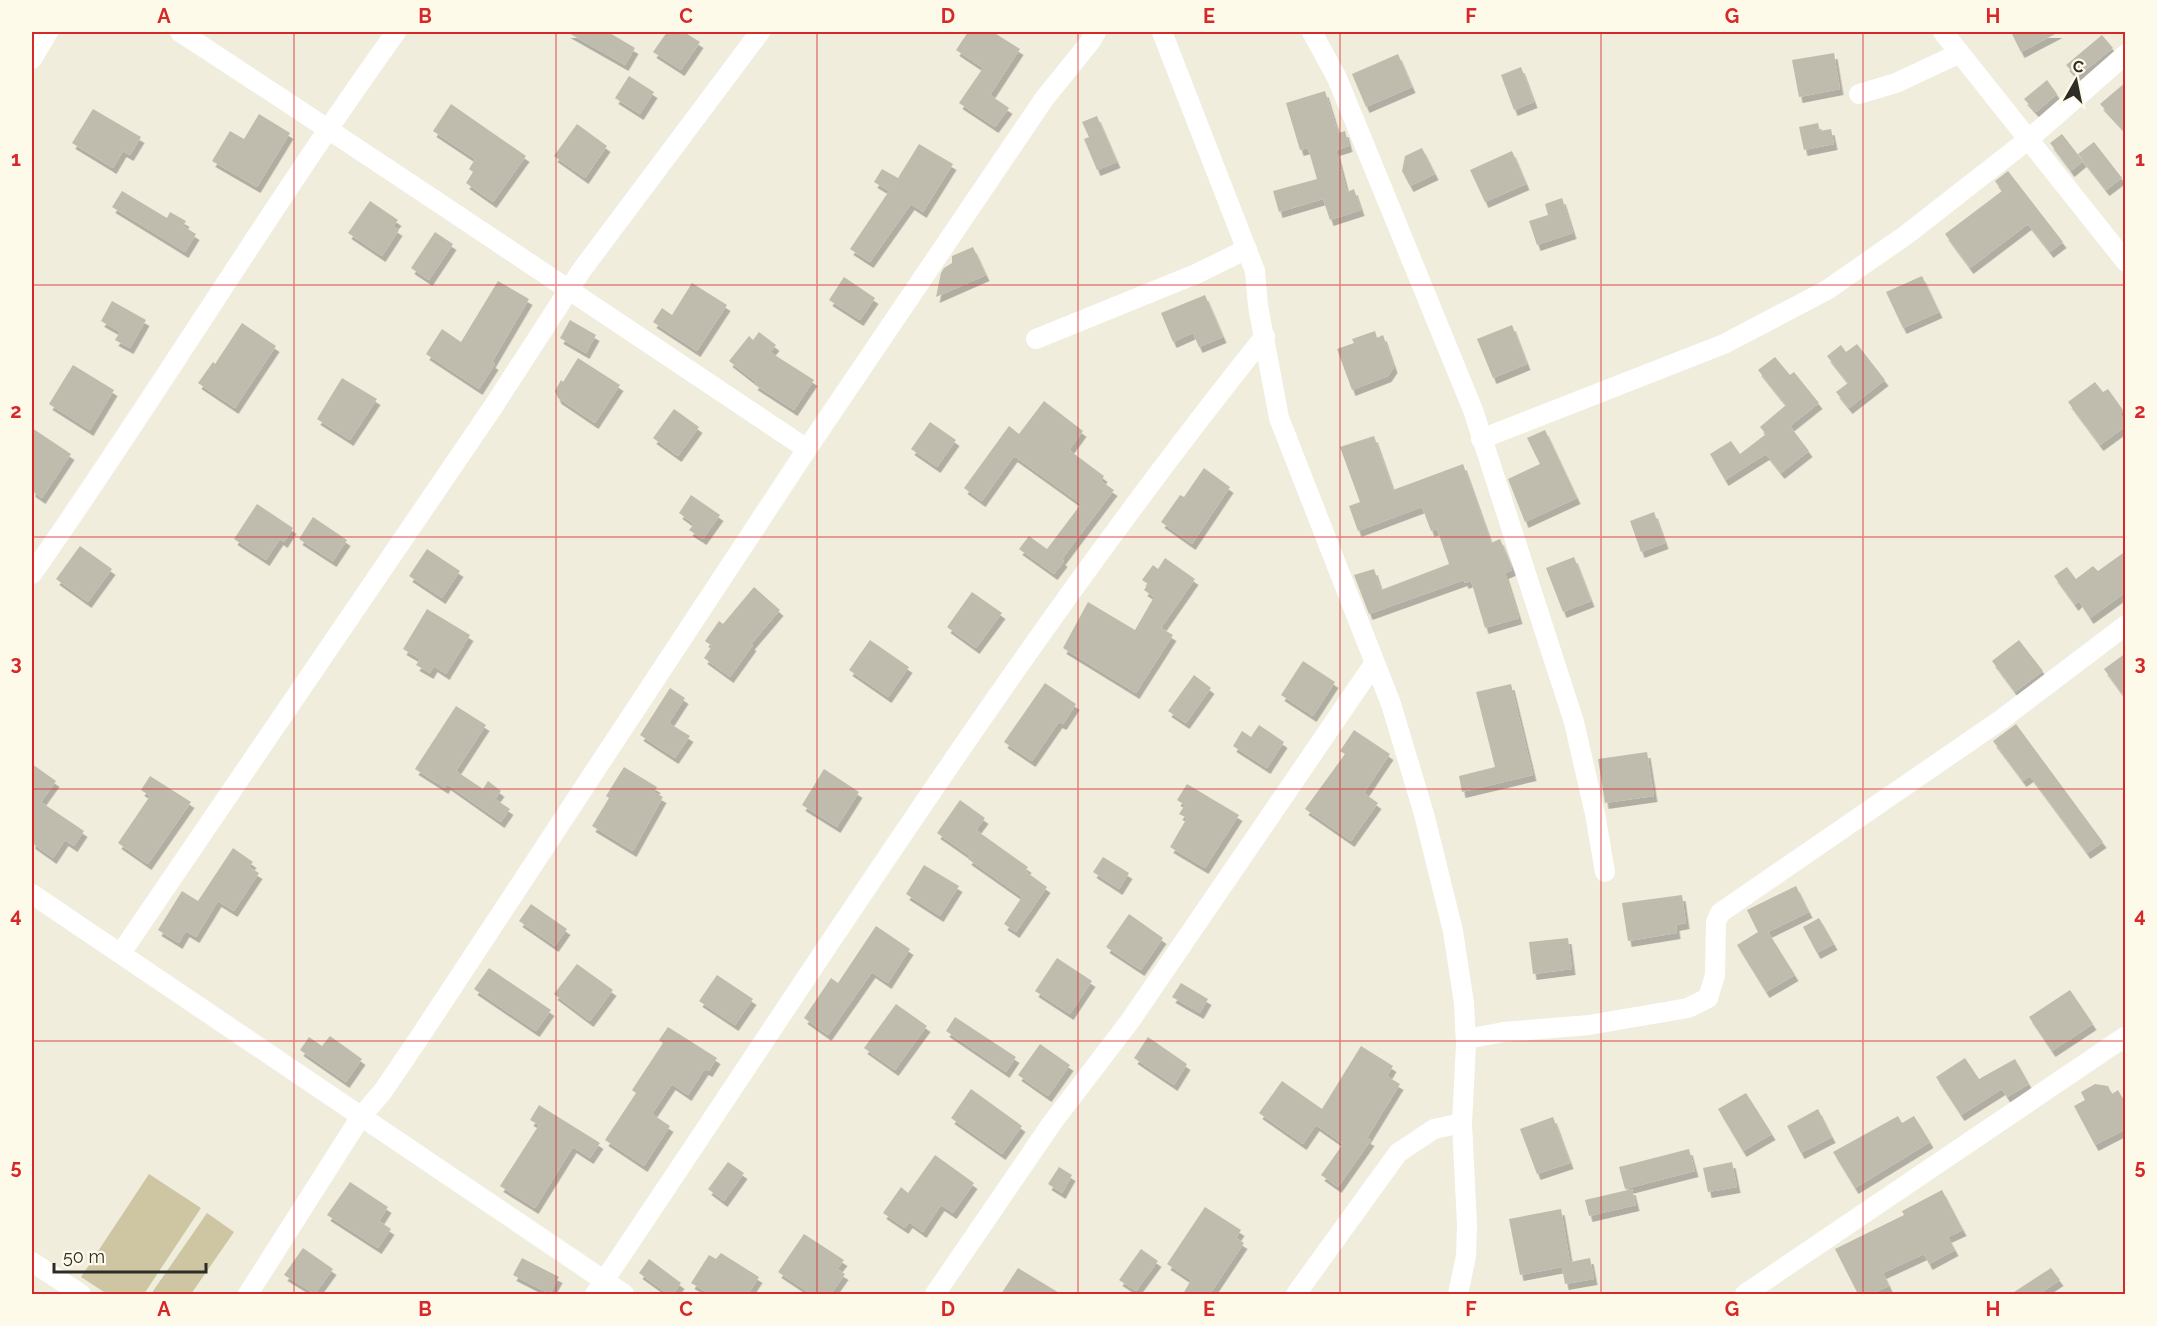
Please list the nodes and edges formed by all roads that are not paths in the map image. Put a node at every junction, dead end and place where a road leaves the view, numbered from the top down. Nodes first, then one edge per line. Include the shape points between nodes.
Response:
1 (48, 32) edge
2 (180, 32) edge
3 (396, 32) edge
4 (760, 32) edge
5 (1096, 32) edge
6 (1162, 32) edge
7 (1312, 32) edge
8 (1943, 32) edge
9 (1960, 53) junction
10 (2126, 54) edge
11 (32, 59) edge
12 (1859, 94) dead end
13 (327, 127) junction
14 (2029, 139) junction
15 (1247, 249) junction
16 (2126, 262) edge
17 (568, 291) junction
18 (1265, 336) junction
19 (1036, 339) dead end
20 (1481, 439) junction
21 (807, 449) junction
22 (32, 574) edge
23 (2126, 625) edge
24 (1374, 664) junction
25 (1605, 872) dead end
26 (32, 894) edge
27 (121, 953) junction
28 (2126, 1036) edge
29 (1466, 1039) junction
30 (360, 1118) junction
31 (1462, 1123) junction
32 (32, 1262) edge
33 (600, 1288) edge
34 (81, 1294) edge
35 (248, 1294) edge
36 (624, 1294) edge
37 (935, 1294) edge
38 (1296, 1294) edge
39 (1458, 1294) edge
40 (1745, 1294) edge

1 - 11 street
2 - 13 street
3 - 13 street
4 - 17 street
5 - 21 street via 1044,99
6 - 15 street
7 - 20 street via 1337,78 1473,410
8 - 9 street
9 - 12 street via 1896,83
9 - 14 street
10 - 14 street
13 - 17 street
13 - 22 street
14 - 16 street
14 - 20 street via 1906,235 1827,290 1724,344
15 - 18 street via 1255,271
15 - 19 street
17 - 21 street
17 - 27 street
18 - 24 street via 1279,417
18 - 33 street via 1192,426 1035,644
20 - 25 street via 1574,722
21 - 30 street via 419,1038
23 - 29 street via 2001,719 1720,914 1716,922 1715,975 1708,998 1688,1008 1589,1025
24 - 29 street via 1424,814 1453,931
24 - 37 street via 1137,1011 1052,1123
26 - 27 street
27 - 30 street
28 - 40 street
29 - 31 street
30 - 33 street
30 - 35 street
31 - 38 street via 1434,1129 1398,1153
31 - 39 street via 1467,1225 1466,1257
32 - 34 street
33 - 36 street

